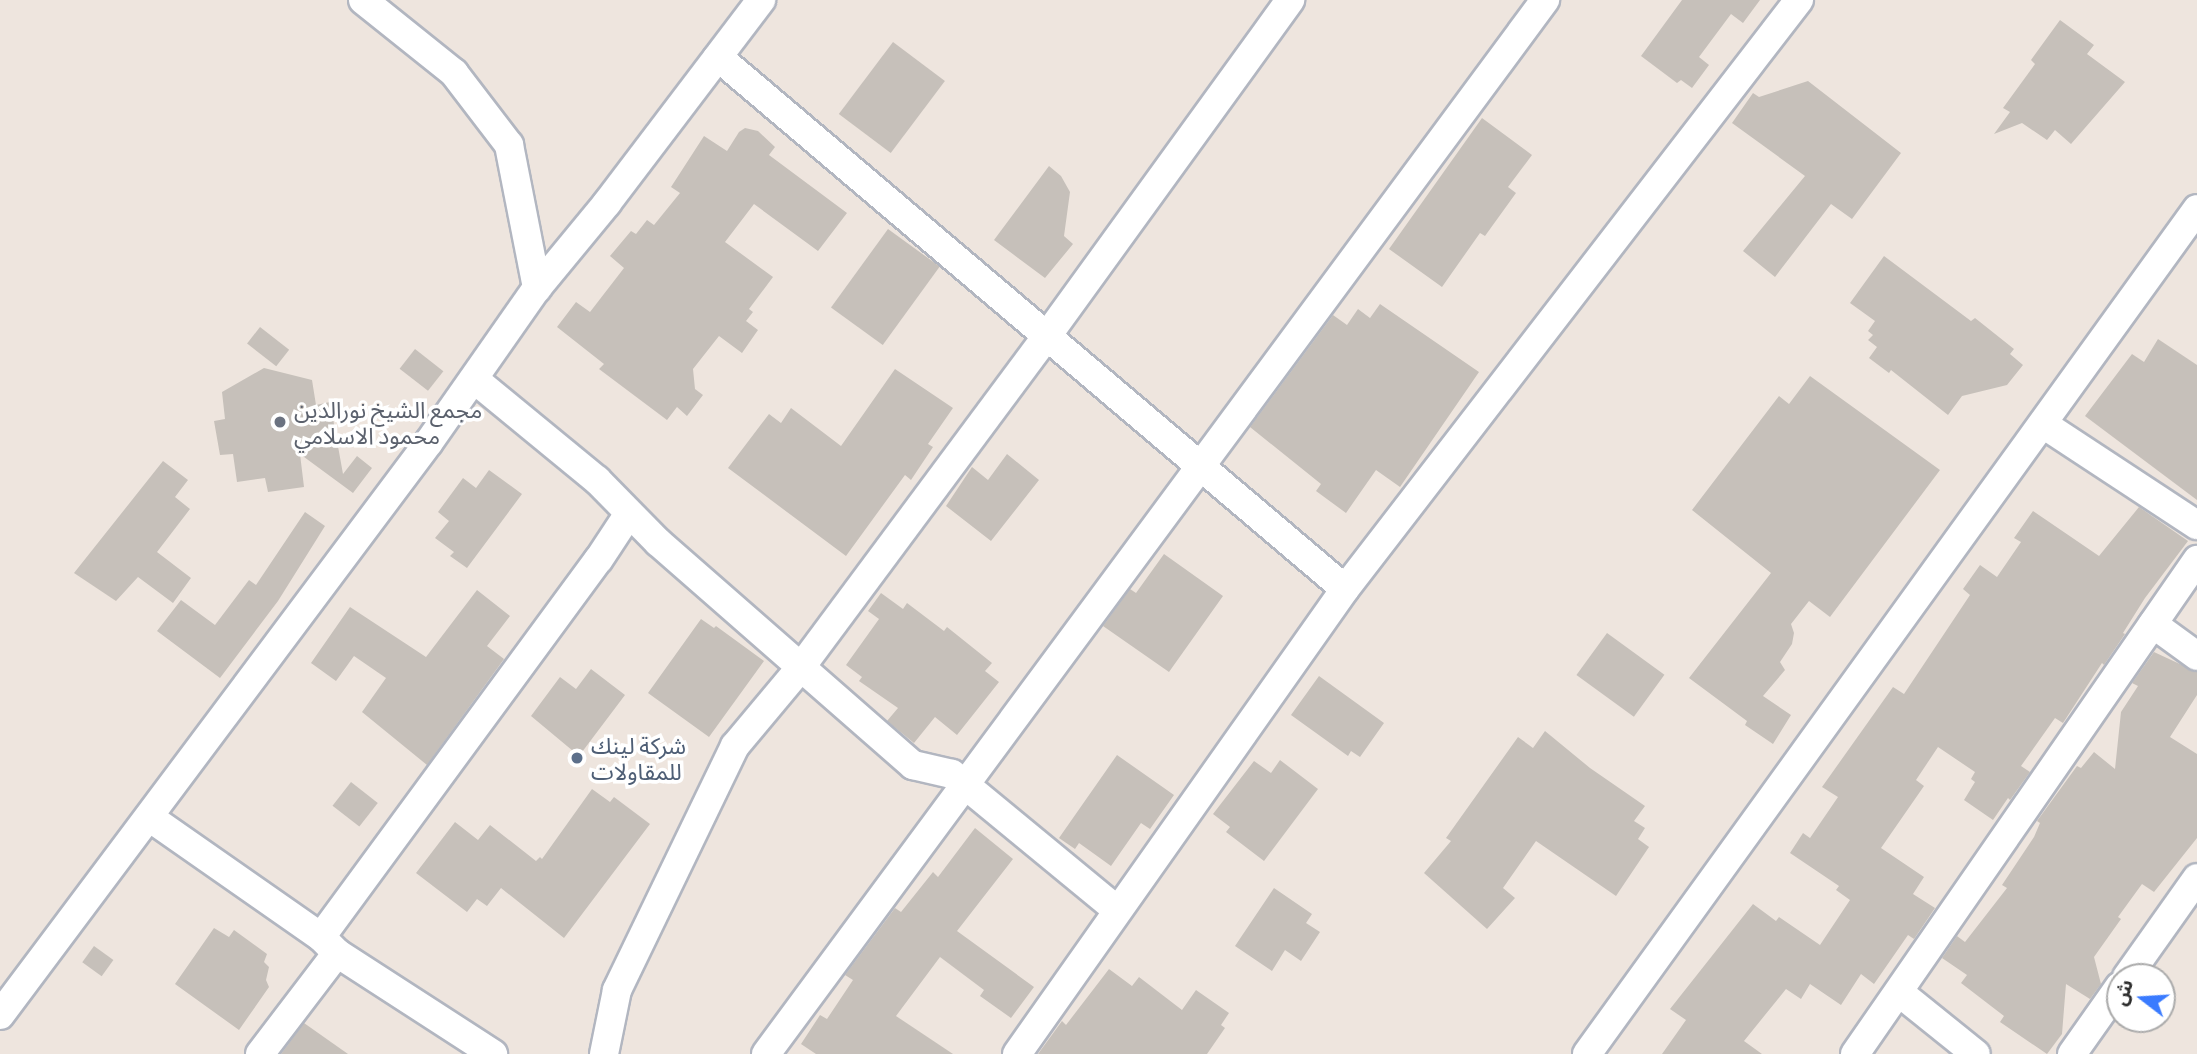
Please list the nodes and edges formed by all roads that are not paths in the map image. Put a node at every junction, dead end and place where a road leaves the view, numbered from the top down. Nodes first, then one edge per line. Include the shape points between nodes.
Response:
1 (363, 0) edge
2 (761, 0) edge
3 (1290, 0) edge
4 (1545, 0) edge
5 (1799, 0) edge
6 (718, 57) junction
7 (2197, 209) edge
8 (537, 288) junction
9 (1047, 336) junction
10 (474, 379) junction
11 (2043, 424) junction
12 (1201, 467) junction
13 (628, 515) junction
14 (2197, 525) edge
15 (2197, 560) edge
16 (1345, 589) junction
17 (2153, 624) junction
18 (2197, 656) edge
19 (802, 667) junction
20 (965, 785) junction
21 (149, 817) junction
22 (2197, 878) edge
23 (1117, 910) junction
24 (329, 945) junction
25 (2137, 963) edge
26 (1900, 993) junction
27 (2106, 1006) edge
28 (0, 1015) edge
29 (260, 1054) edge
30 (493, 1054) edge
31 (604, 1054) edge
32 (766, 1054) edge
33 (1017, 1054) edge
34 (1587, 1054) edge
35 (1855, 1054) edge
36 (1976, 1054) edge
37 (2072, 1054) edge

1 - 8 street via 454,73 509,145
2 - 6 street
3 - 9 street
4 - 12 street
5 - 16 street
6 - 8 street
6 - 9 street
7 - 11 street
8 - 10 street
9 - 12 street
9 - 19 street
10 - 13 street via 597,480
10 - 21 street
11 - 14 street
11 - 34 street
12 - 16 street
12 - 20 street
13 - 19 street
13 - 24 street
15 - 17 street
16 - 23 street
17 - 18 street
17 - 26 street
19 - 20 street via 913,765 952,774
19 - 31 street via 735,746 617,990
20 - 23 street
20 - 32 street
21 - 24 street
21 - 28 street
22 - 25 street
23 - 33 street
24 - 29 street
24 - 30 street
26 - 35 street
26 - 36 street
27 - 37 street

